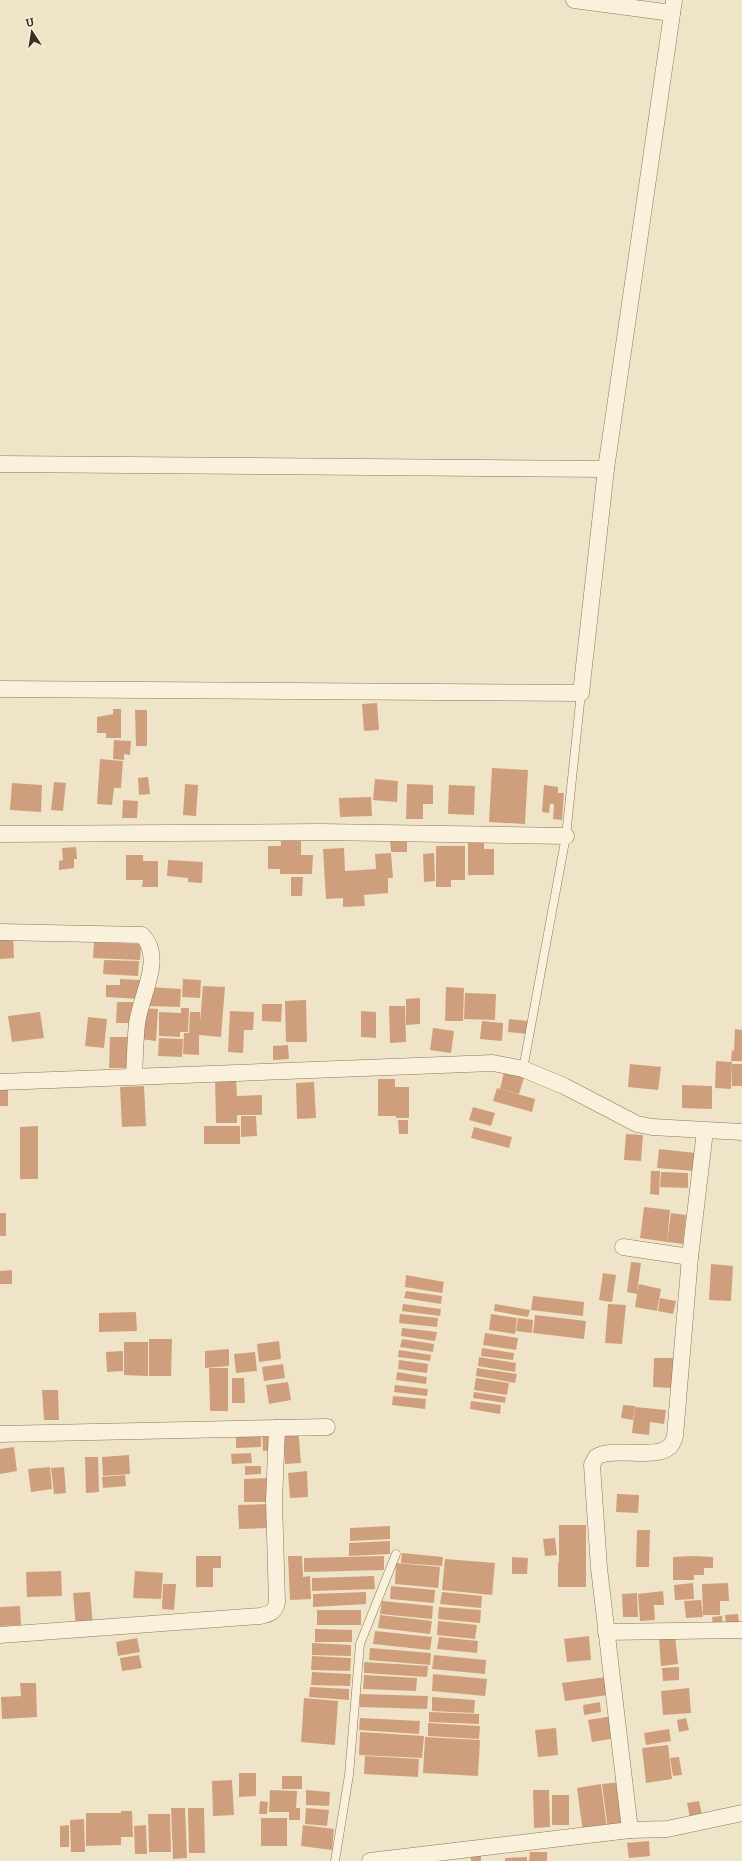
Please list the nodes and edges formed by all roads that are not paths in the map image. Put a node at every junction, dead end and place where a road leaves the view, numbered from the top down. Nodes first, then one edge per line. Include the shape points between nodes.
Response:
1 (574, 0) edge
2 (673, 6) edge
3 (0, 464) edge
4 (606, 469) junction
5 (0, 689) edge
6 (581, 693) junction
7 (0, 834) edge
8 (566, 836) junction
9 (0, 932) edge
10 (523, 1068) junction
11 (134, 1076) junction
12 (0, 1082) edge
13 (705, 1131) junction
14 (742, 1132) edge
15 (623, 1247) dead end
16 (690, 1257) junction
17 (327, 1427) dead end
18 (277, 1428) junction
19 (0, 1434) edge
20 (396, 1554) dead end
21 (742, 1630) edge
22 (606, 1632) junction
23 (0, 1635) edge
24 (742, 1813) edge
25 (630, 1830) junction
26 (335, 1861) edge
27 (370, 1861) edge

1 - 2 street
2 - 4 street
3 - 4 street
4 - 6 street
5 - 6 street
6 - 8 lane
7 - 8 street via 321,832
8 - 10 lane
9 - 11 street via 142,935 148,941 152,960 137,1022
10 - 11 street via 493,1063
10 - 13 street via 637,1124
11 - 12 street
13 - 14 street
13 - 16 street
15 - 16 street
16 - 22 street via 673,1443 669,1448 657,1452 605,1453 593,1459 599,1568
17 - 18 street
18 - 19 street
18 - 23 street via 274,1501 277,1602 273,1612 260,1616
20 - 26 lane via 360,1644 349,1775
21 - 22 street
22 - 25 street
24 - 25 street via 667,1829
25 - 27 street

